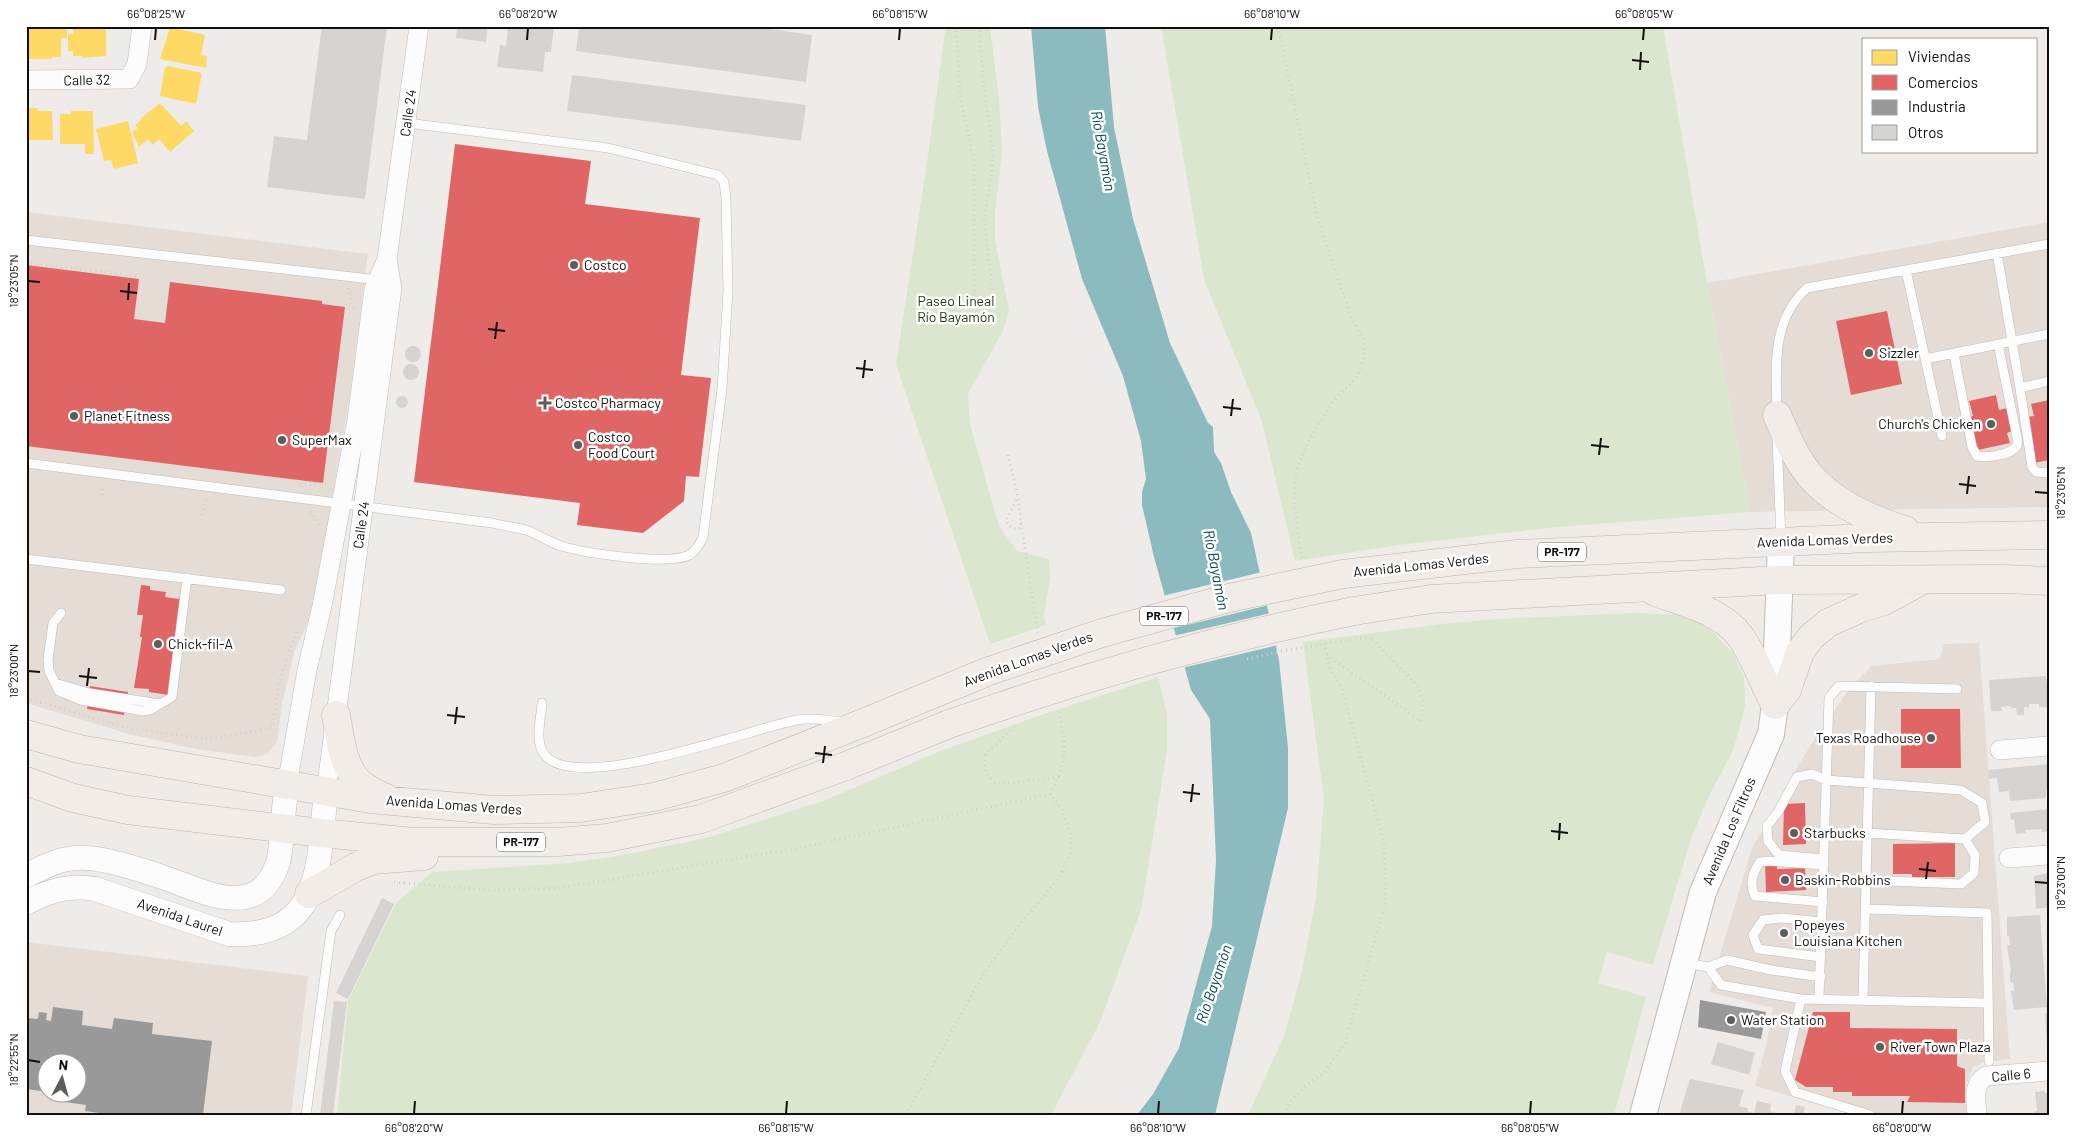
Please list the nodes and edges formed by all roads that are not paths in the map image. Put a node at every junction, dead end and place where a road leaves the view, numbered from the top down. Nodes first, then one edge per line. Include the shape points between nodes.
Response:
1 (142, 26) edge
2 (419, 26) edge
3 (26, 80) edge
4 (407, 123) junction
5 (26, 240) edge
6 (2049, 244) edge
7 (1997, 253) junction
8 (1906, 270) junction
9 (384, 281) junction
10 (2049, 334) edge
11 (2013, 342) junction
12 (1998, 344) junction
13 (1954, 354) junction
14 (1925, 360) junction
15 (2049, 381) edge
16 (2020, 388) junction
17 (1776, 415) junction
18 (1942, 436) dead end
19 (26, 463) edge
20 (2049, 473) edge
21 (340, 503) junction
22 (364, 506) junction
23 (2049, 535) edge
24 (1928, 536) junction
25 (1781, 542) junction
26 (26, 559) edge
27 (187, 578) junction
28 (1779, 580) junction
29 (1924, 580) junction
30 (2049, 581) edge
31 (1641, 587) junction
32 (281, 590) dead end
33 (61, 613) dead end
34 (1871, 686) junction
35 (1957, 689) dead end
36 (542, 703) dead end
37 (1775, 705) junction
38 (336, 715) junction
39 (863, 724) junction
40 (26, 734) edge
41 (2049, 746) edge
42 (2000, 750) dead end
43 (1826, 780) junction
44 (26, 781) edge
45 (1868, 783) junction
46 (287, 785) junction
47 (326, 792) junction
48 (392, 801) junction
49 (282, 828) junction
50 (321, 833) junction
51 (1867, 833) junction
52 (1965, 839) junction
53 (481, 842) junction
54 (2049, 855) edge
55 (2009, 858) dead end
56 (1824, 862) junction
57 (26, 876) edge
58 (1866, 880) junction
59 (309, 894) junction
60 (1822, 902) junction
61 (26, 903) edge
62 (1866, 909) junction
63 (340, 914) dead end
64 (1822, 922) junction
65 (1821, 957) junction
66 (1696, 964) junction
67 (1821, 977) junction
68 (1819, 998) junction
69 (1801, 999) junction
70 (1863, 999) junction
71 (1987, 1003) junction
72 (1989, 1061) dead end
73 (2049, 1071) edge
74 (306, 1115) edge
75 (1643, 1115) edge
76 (1870, 1115) edge
77 (1977, 1115) edge

1 - 3 street, Calle 32 via 138,64 129,80
2 - 4 street, Calle 24
4 - 9 street, Calle 24
4 - 22 lane via 608,148 718,175 724,182 727,221 728,291 722,389 703,537 699,547 690,555 660,561 580,550 561,546 526,530 492,523
5 - 9 lane
6 - 7 lane
7 - 8 lane
7 - 11 lane
8 - 14 lane
8 - 17 lane via 1807,288 1798,297 1782,323 1777,341
9 - 21 street, Calle 24 via 374,289 357,420
9 - 22 street, Calle 24 via 392,288
10 - 11 lane
11 - 12 lane
11 - 16 lane
12 - 13 lane
12 - 13 lane via 2017,445 2012,451 1985,458 1977,456 1972,447
13 - 14 lane
14 - 18 lane
15 - 16 lane
16 - 20 lane via 2032,467 2036,472
17 - 24 highway via 1796,455 1814,480 1834,498 1875,520
17 - 25 lane
19 - 21 lane
21 - 22 lane
21 - 46 street, Calle 24
22 - 38 street, Calle 24
23 - 24 highway, Avenida Lomas Verdes / PR-177
24 - 25 highway, Avenida Lomas Verdes / PR-177
25 - 28 main road, Avenida Los Filtros
25 - 39 highway, Avenida Lomas Verdes / PR-177, bridge via 1517,554 1343,574 1229,598 1112,630 989,671
26 - 27 lane
27 - 32 lane
27 - 33 lane via 172,697 150,710 81,700 60,691 54,683 48,660 53,623
28 - 29 highway, PR-177
28 - 31 highway, PR-177
28 - 37 main road, Avenida Los Filtros
29 - 30 highway, PR-177
29 - 37 highway via 1884,601 1828,623 1811,637 1800,652 1787,690
31 - 37 highway via 1683,600 1730,626 1748,649
31 - 53 highway, PR-177, bridge via 1431,600 1354,611 1256,632 1070,683 1009,716 949,724 701,820 607,838
34 - 35 lane
34 - 43 lane via 1839,686 1829,698
34 - 45 lane
36 - 39 lane via 539,740 543,752 557,764 577,767 613,765 684,752 797,720
37 - 66 main road, Avenida Los Filtros via 1770,734 1703,892
38 - 47 street, Calle 24
38 - 48 highway via 348,766 363,786
39 - 48 highway, Avenida Lomas Verdes / PR-177 via 724,778 618,804 494,810
40 - 46 highway, Avenida Lomas Verdes / PR-177 via 79,749
41 - 42 street
43 - 45 lane
43 - 56 lane
43 - 56 lane via 1812,774 1797,776 1767,826 1768,841 1779,855
44 - 49 highway, PR-177 via 73,798 128,810
45 - 51 lane
45 - 52 lane via 1962,790 1982,803 1985,822
46 - 47 highway, Avenida Lomas Verdes / PR-177
46 - 49 street
47 - 48 highway, Avenida Lomas Verdes / PR-177
47 - 50 street, Avenida Laurel
49 - 50 highway, PR-177
49 - 57 street via 277,867 268,883 257,893 246,896 212,896 167,879 90,858 78,857 50,864
50 - 53 highway, PR-177 via 414,842
50 - 59 street, Avenida Laurel
51 - 52 lane
51 - 58 lane
52 - 58 lane via 1975,856 1974,873 1961,884
53 - 59 highway via 463,854 373,860
54 - 55 street
56 - 60 lane
56 - 60 lane via 1760,862 1753,872 1751,888 1756,896
58 - 62 lane
59 - 61 street, Avenida Laurel via 295,915 280,925 248,935 229,934 80,886 54,891
60 - 64 lane
62 - 70 lane
62 - 71 lane via 1987,913
63 - 74 lane via 331,931
64 - 65 lane
64 - 65 lane via 1782,918 1762,920 1753,935 1758,949
65 - 67 lane
66 - 67 lane via 1727,960
66 - 69 lane via 1721,985
66 - 75 main road, Avenida Los Filtros
67 - 68 lane
68 - 69 lane
68 - 70 lane
69 - 76 lane via 1785,1071 1795,1092
70 - 71 lane
71 - 72 lane
73 - 77 street, Calle 6 via 1992,1075 1982,1079 1975,1092

